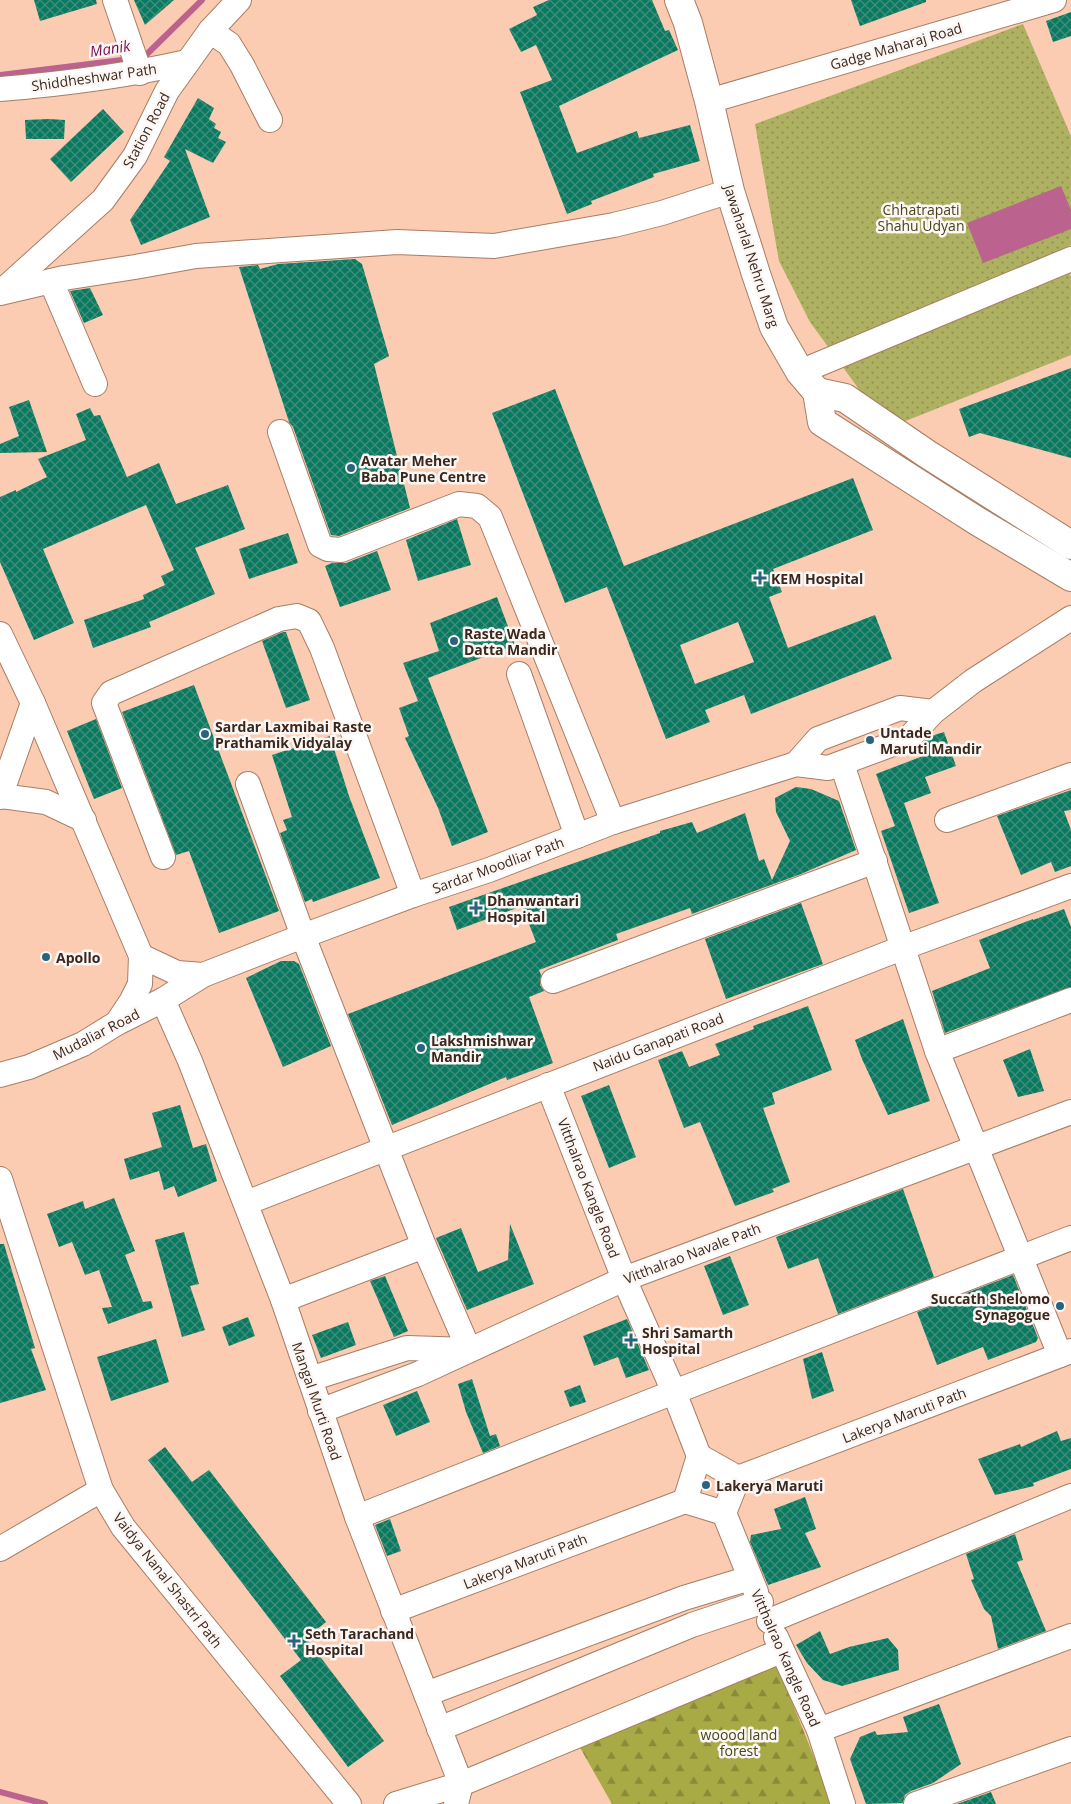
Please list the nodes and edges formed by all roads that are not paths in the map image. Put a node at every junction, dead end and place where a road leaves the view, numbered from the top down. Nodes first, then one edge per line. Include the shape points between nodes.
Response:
1 (115, 0) edge
2 (239, 0) edge
3 (679, 0) edge
4 (1054, 0) edge
5 (210, 31) junction
6 (136, 60) junction
7 (187, 62) junction
8 (0, 89) edge
9 (724, 96) junction
10 (270, 120) dead end
11 (730, 191) junction
12 (1071, 259) edge
13 (51, 282) junction
14 (0, 293) edge
15 (809, 382) junction
16 (95, 384) dead end
17 (280, 432) dead end
18 (1071, 545) edge
19 (1071, 577) edge
20 (1071, 618) edge
21 (0, 634) edge
22 (518, 674) dead end
23 (33, 703) junction
24 (933, 712) junction
25 (796, 764) junction
26 (842, 764) junction
27 (1071, 775) edge
28 (248, 784) dead end
29 (0, 796) edge
30 (84, 820) junction
31 (946, 820) dead end
32 (613, 822) junction
33 (577, 836) junction
34 (163, 857) dead end
35 (874, 861) junction
36 (1071, 886) edge
37 (412, 895) junction
38 (303, 936) junction
39 (902, 948) junction
40 (141, 956) junction
41 (203, 975) junction
42 (553, 981) dead end
43 (163, 1000) junction
44 (1071, 1000) edge
45 (117, 1023) junction
46 (937, 1051) junction
47 (0, 1075) edge
48 (548, 1085) junction
49 (1071, 1112) edge
50 (976, 1147) junction
51 (387, 1148) junction
52 (0, 1179) edge
53 (246, 1203) junction
54 (1071, 1238) edge
55 (424, 1246) junction
56 (1021, 1258) junction
57 (624, 1279) junction
58 (283, 1300) junction
59 (469, 1350) junction
60 (1066, 1354) edge
61 (310, 1379) junction
62 (674, 1392) junction
63 (320, 1411) junction
64 (699, 1456) junction
65 (738, 1478) junction
66 (101, 1490) junction
67 (1071, 1496) edge
68 (685, 1501) junction
69 (724, 1513) junction
70 (357, 1517) junction
71 (0, 1549) edge
72 (750, 1578) junction
73 (393, 1610) junction
74 (765, 1611) junction
75 (1071, 1636) edge
76 (781, 1651) junction
77 (426, 1694) junction
78 (439, 1729) junction
79 (819, 1730) junction
80 (1071, 1749) edge
81 (458, 1794) edge
82 (349, 1804) edge
83 (396, 1804) edge
84 (843, 1804) edge
85 (916, 1804) edge

1 - 6 street
2 - 5 street, Station Road
3 - 9 main road, Jawaharlal Nehru Marg
4 - 9 street, Gadge Maharaj Road
5 - 7 street, Station Road
5 - 10 street via 228,44
6 - 7 street, Shiddheshwar Path
6 - 8 street, Shiddheshwar Path via 43,85
7 - 14 street, Station Road via 167,91 135,156 103,200
9 - 11 main road, Jawaharlal Nehru Marg
11 - 13 street via 614,225 494,246 397,242 263,250 196,256
11 - 15 main road, Jawaharlal Nehru Marg via 774,327
12 - 15 street
13 - 14 street
13 - 16 street
15 - 18 main road via 845,398 926,454
15 - 19 main road, Jawaharlal Nehru Marg via 822,422
17 - 32 street via 320,545 328,549 341,550 459,504 477,506 490,517
20 - 24 street, Sardar Moodliar Path
21 - 23 street
22 - 33 street
23 - 29 street
23 - 30 street
24 - 25 street via 900,708 818,739
24 - 26 street, Sardar Moodliar Path via 909,738
25 - 26 street, Sardar Moodliar Path via 828,768
25 - 32 street, Sardar Moodliar Path
26 - 35 street
27 - 31 street
28 - 38 street
29 - 30 street via 46,802
30 - 40 street
32 - 33 street, Sardar Moodliar Path
33 - 37 street, Sardar Moodliar Path
34 - 37 street via 104,702 111,693 279,619 297,616 309,621 322,648
35 - 39 street
35 - 42 street
36 - 39 street, Naidu Ganapati Road
37 - 38 street, Sardar Moodliar Path
38 - 41 street, Sardar Moodliar Path
38 - 51 street
39 - 46 street
39 - 48 street, Naidu Ganapati Road
40 - 41 street, Sardar Moodliar Path via 177,973
40 - 45 street via 140,984
41 - 43 street, Sardar Moodliar Path
43 - 45 street, Mudaliar Road
43 - 53 street, Mangal Murti Road
44 - 46 street
45 - 47 street, Mudaliar Road via 83,1044 29,1067
46 - 50 street
48 - 51 street, Naidu Ganapati Road
48 - 57 street, Vitthalrao Kangle Road
49 - 50 street, Vitthalrao Navale Path
50 - 56 street
50 - 57 street, Vitthalrao Navale Path
51 - 53 street, Naidu Ganapati Road
51 - 55 street
52 - 66 street, Vaidya Nanal Shastri Path
53 - 58 street, Mangal Murti Road
54 - 56 street
55 - 58 street
55 - 59 street
56 - 60 street
56 - 62 street
57 - 59 street, Vitthalrao Navale Path
57 - 62 street, Vitthalrao Kangle Road
58 - 61 street, Mangal Murti Road
59 - 61 street via 407,1348
59 - 63 street, Vitthalrao Navale Path via 418,1374
60 - 65 street, Lakerya Maruti Path
61 - 63 street, Mangal Murti Road
62 - 64 street, Vitthalrao Kangle Road
62 - 70 street
63 - 70 street, Mangal Murti Road
64 - 65 street
64 - 68 street
65 - 69 street
66 - 71 street
66 - 82 street, Vaidya Nanal Shastri Path via 123,1527
67 - 74 street
68 - 69 street
68 - 73 street, Lakerya Maruti Path
69 - 72 street, Vitthalrao Kangle Road
70 - 73 street, Mangal Murti Road
72 - 74 street, Vitthalrao Kangle Road
72 - 77 street via 684,1598
73 - 77 street, Mangal Murti Road
74 - 76 street, Vitthalrao Kangle Road
74 - 78 street via 692,1625
75 - 79 street
76 - 79 street, Vitthalrao Kangle Road
76 - 81 street
77 - 78 street, Mangal Murti Road
78 - 81 street, Mangal Murti Road
79 - 84 street, Vitthalrao Kangle Road
80 - 85 street
81 - 83 street

